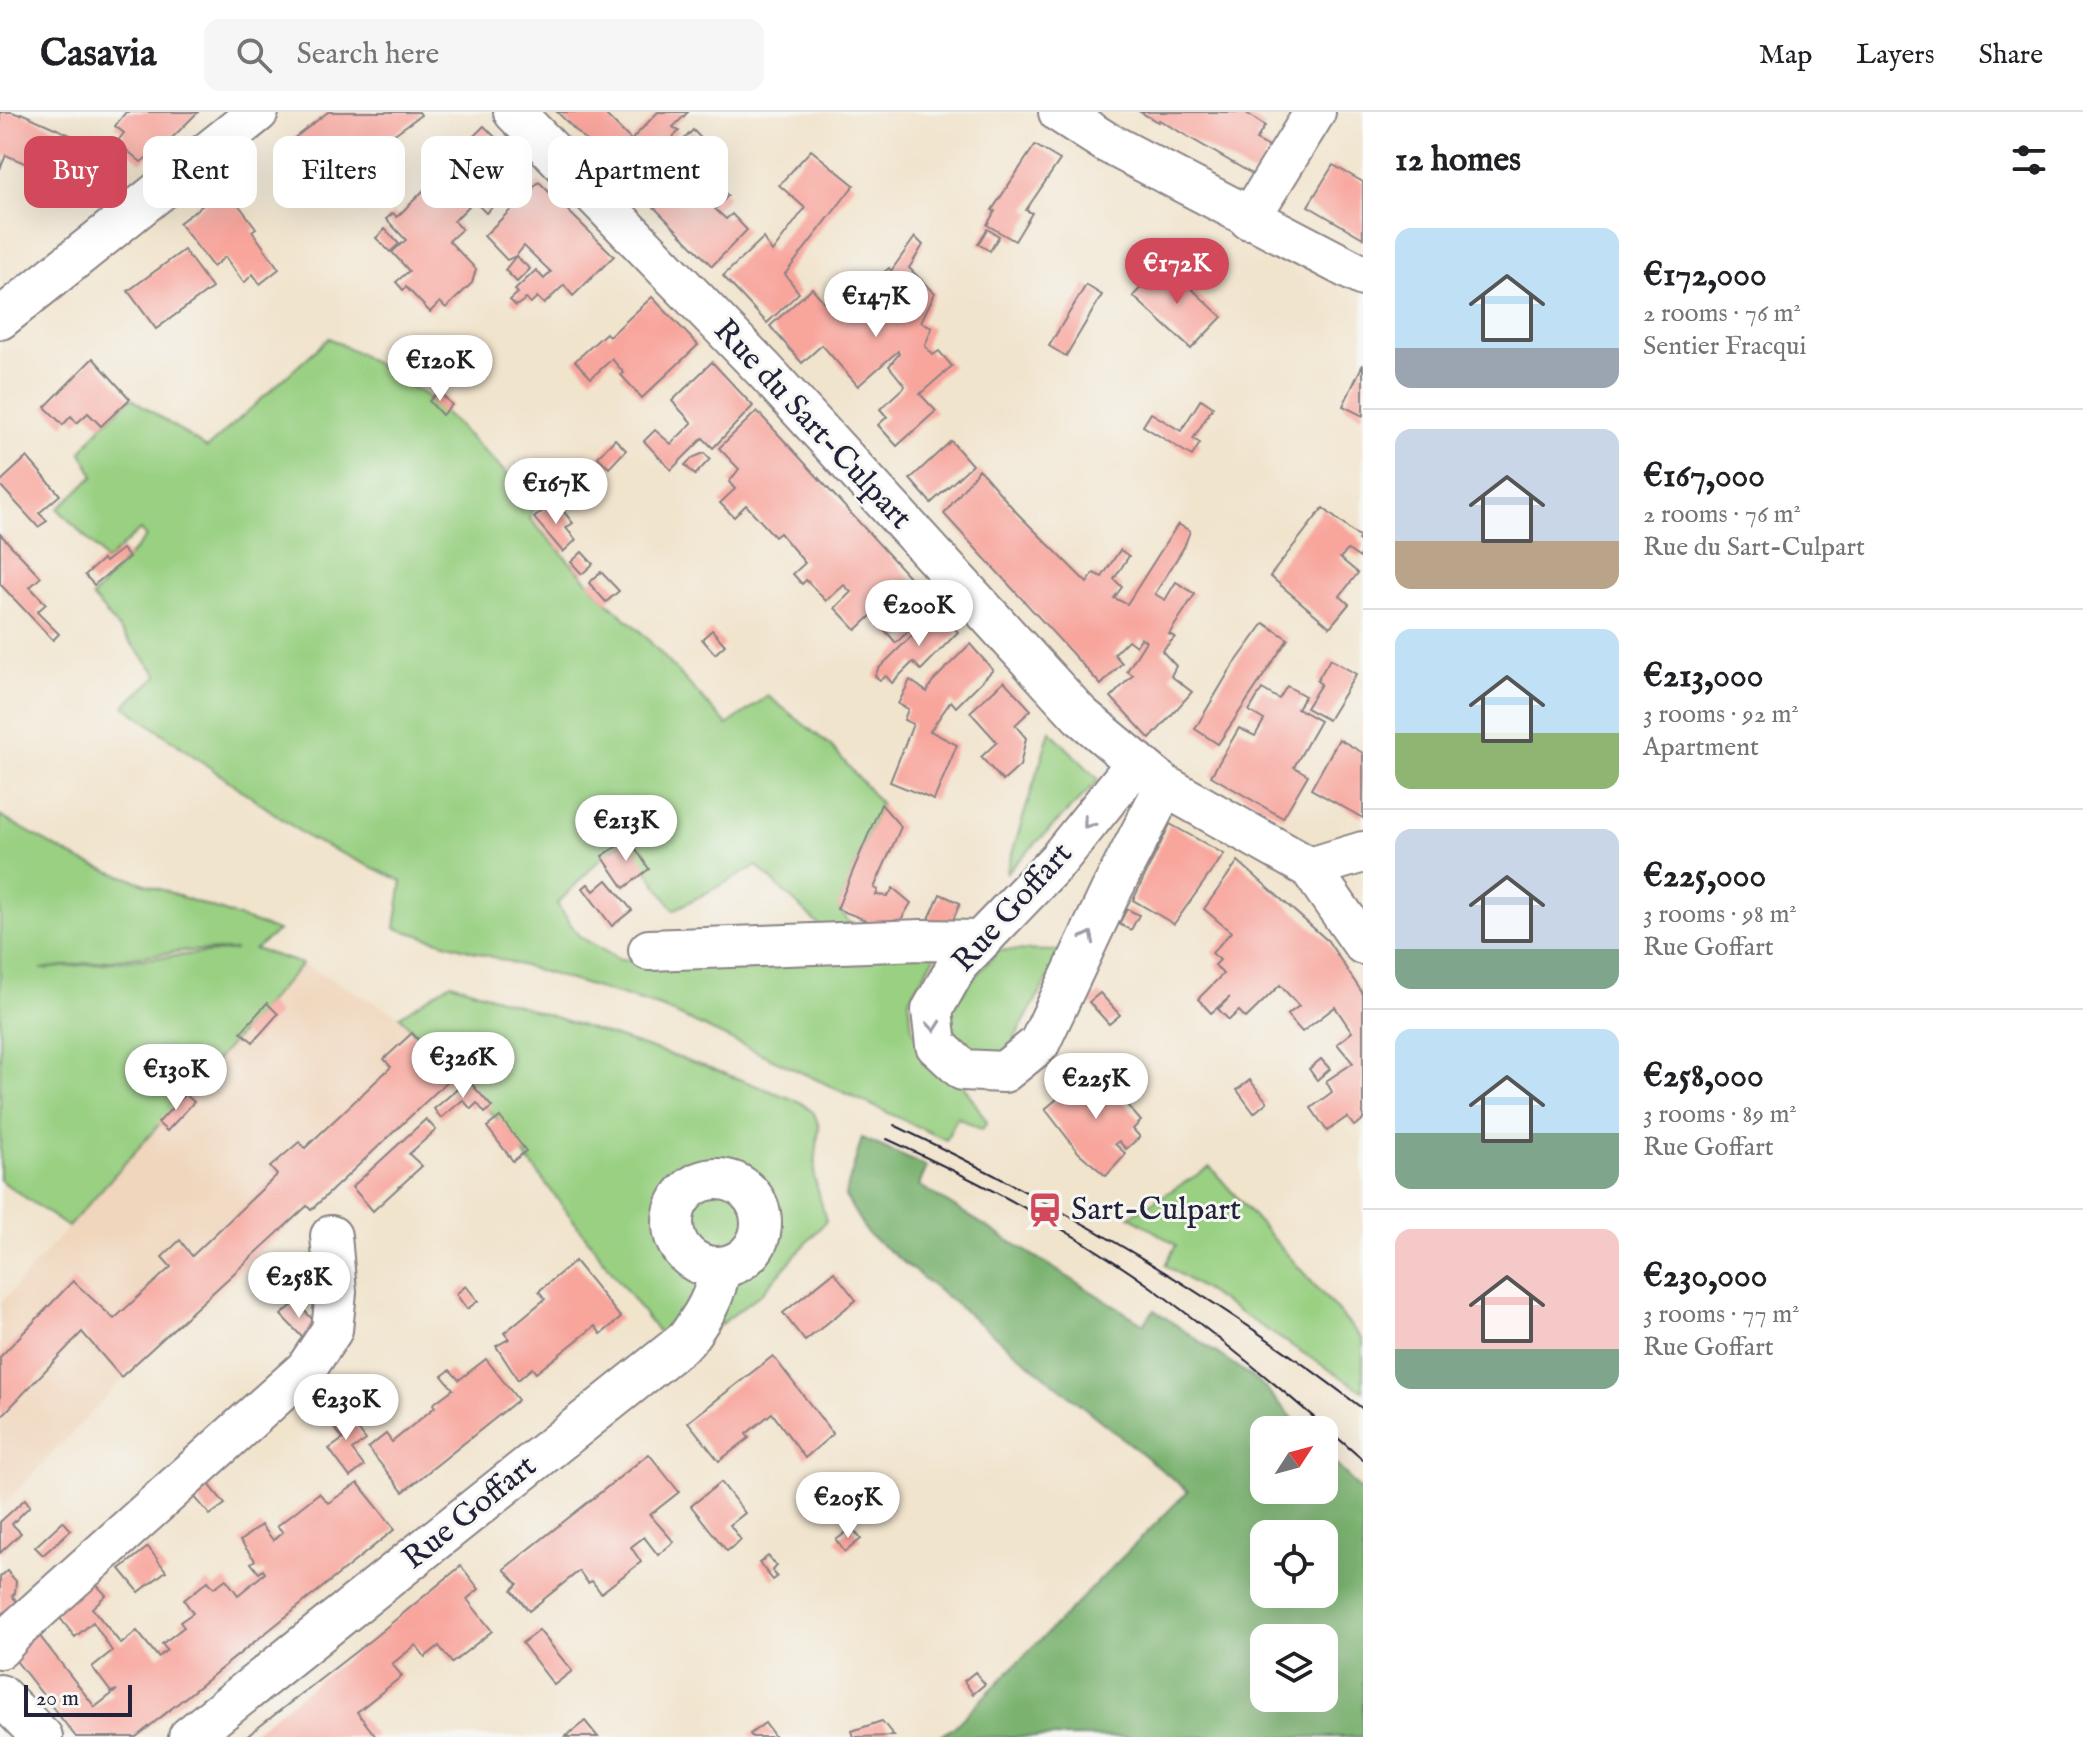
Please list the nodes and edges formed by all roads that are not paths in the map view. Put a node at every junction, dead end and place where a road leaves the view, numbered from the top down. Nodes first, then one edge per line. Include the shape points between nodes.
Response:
1 (258, 112) edge
2 (514, 112) edge
3 (1059, 112) edge
4 (1315, 112) edge
5 (1249, 219) junction
6 (1363, 276) edge
7 (0, 319) edge
8 (1151, 774) junction
9 (1363, 852) edge
10 (1310, 868) junction
11 (978, 941) junction
12 (1363, 944) edge
13 (649, 950) dead end
14 (331, 1236) dead end
15 (720, 1267) dead end
16 (0, 1648) edge
17 (0, 1695) edge
18 (42, 1737) edge
19 (189, 1737) edge

1 - 7 street
2 - 8 street, Rue du Sart-Culpart via 765,371 1080,715
3 - 5 street
4 - 5 street
5 - 6 street
8 - 10 street, Rue du Sart-Culpart
8 -> 11 street, Rue Goffart
11 -> 8 street, Rue Goffart via 932,1010 936,1045 963,1070 1004,1072 1039,1044 1110,893
9 - 10 street
10 - 12 street
11 - 13 street
14 - 16 street via 336,1292 332,1330 306,1369
15 - 19 street, Rue Goffart via 707,1310 686,1340
17 - 18 street

